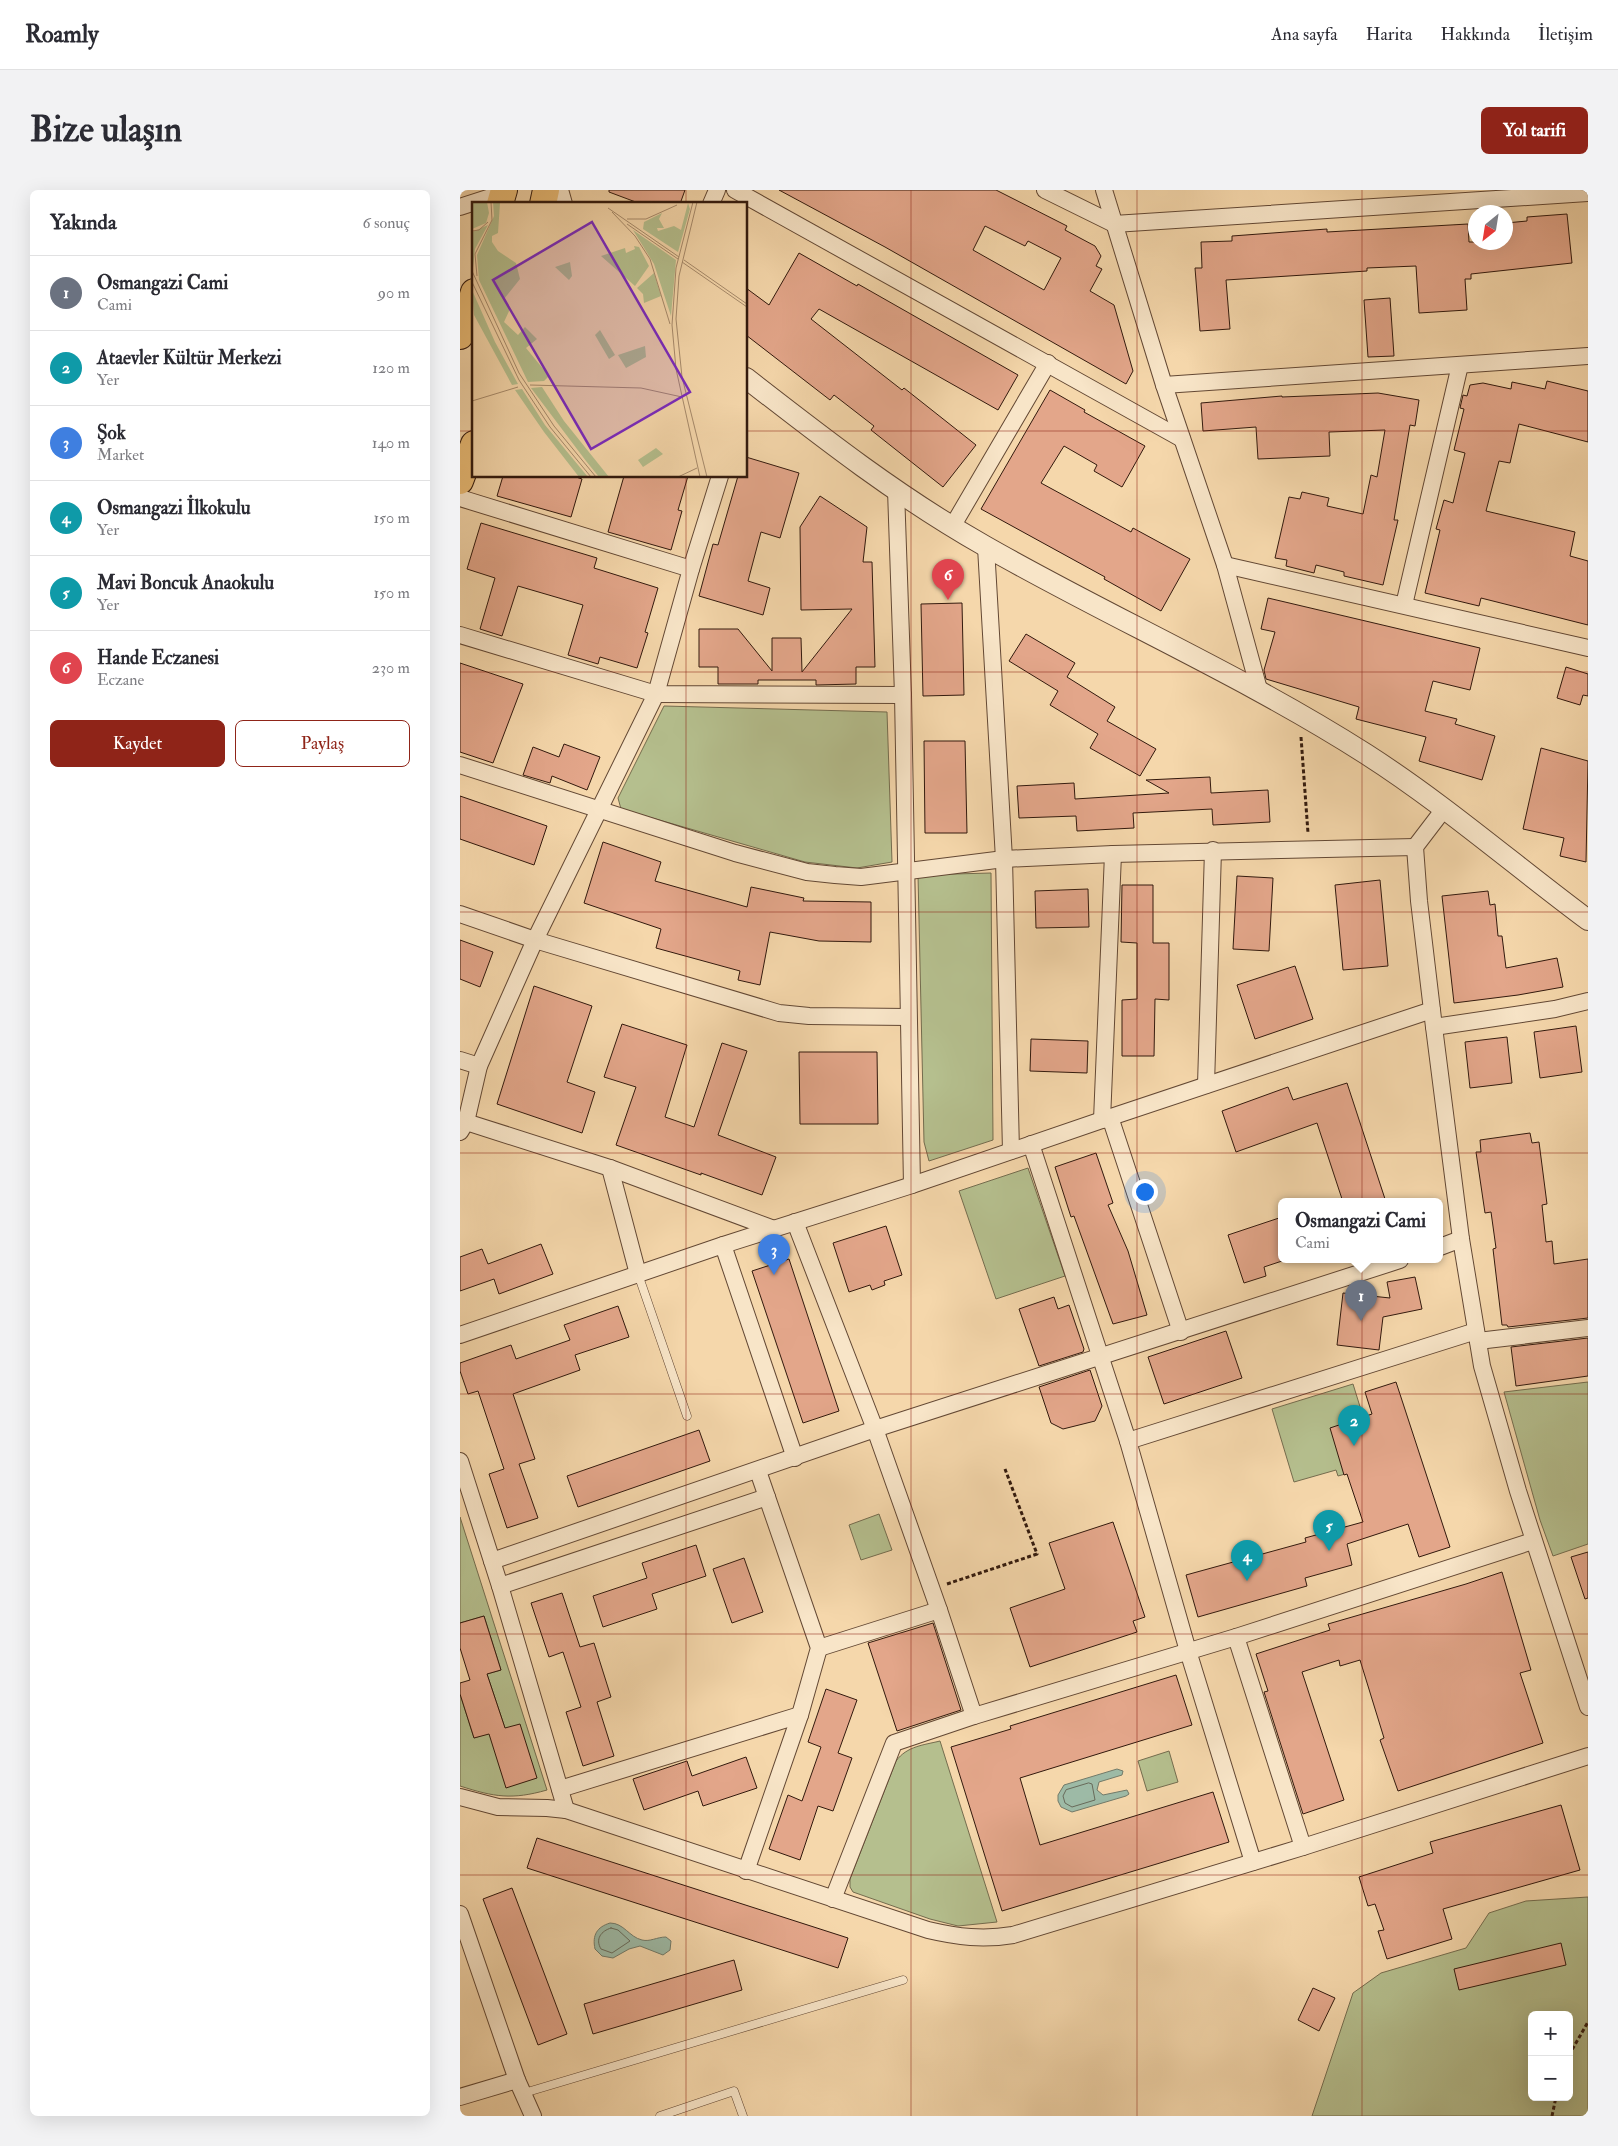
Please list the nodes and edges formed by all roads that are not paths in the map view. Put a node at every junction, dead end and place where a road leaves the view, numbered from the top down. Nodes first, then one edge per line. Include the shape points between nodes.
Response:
1 (717, 190) edge
2 (735, 190) edge
3 (1045, 190) edge
4 (1104, 190) edge
5 (1588, 193) edge
6 (502, 196) edge
7 (479, 202) edge
8 (712, 202) edge
9 (1114, 224) junction
10 (472, 298) edge
11 (460, 336) edge
12 (1588, 356) edge
13 (1048, 364) junction
14 (1460, 365) junction
15 (748, 384) edge
16 (1164, 385) junction
17 (1182, 439) junction
18 (472, 449) edge
19 (719, 478) edge
20 (460, 482) edge
21 (896, 490) junction
22 (460, 498) edge
23 (952, 527) junction
24 (986, 547) junction
25 (1225, 565) junction
26 (691, 569) junction
27 (1404, 606) junction
28 (460, 635) edge
29 (1588, 648) edge
30 (1260, 692) junction
31 (656, 694) junction
32 (903, 695) junction
33 (460, 765) edge
34 (599, 809) junction
35 (1444, 809) junction
36 (1415, 847) junction
37 (1213, 850) junction
38 (1113, 854) junction
39 (1004, 860) junction
40 (905, 870) junction
41 (460, 914) edge
42 (1588, 920) edge
43 (535, 940) junction
44 (1588, 1001) edge
45 (908, 1017) junction
46 (1433, 1019) junction
47 (460, 1060) edge
48 (479, 1066) junction
49 (1206, 1085) junction
50 (1106, 1118) junction
51 (463, 1127) edge
52 (1031, 1144) junction
53 (1011, 1151) junction
54 (610, 1168) junction
55 (912, 1186) junction
56 (795, 1222) junction
57 (774, 1229) junction
58 (1462, 1239) junction
59 (723, 1245) junction
60 (1443, 1245) edge
61 (1391, 1263) edge
62 (638, 1274) junction
63 (1588, 1328) edge
64 (1182, 1332) junction
65 (460, 1335) edge
66 (1477, 1336) junction
67 (1101, 1357) junction
68 (687, 1416) dead end
69 (875, 1429) junction
70 (1128, 1441) junction
71 (795, 1458) junction
72 (460, 1461) edge
73 (758, 1471) junction
74 (766, 1497) junction
75 (1533, 1541) junction
76 (492, 1561) junction
77 (500, 1586) junction
78 (939, 1610) junction
79 (1236, 1637) junction
80 (819, 1648) junction
81 (1188, 1651) junction
82 (1588, 1707) edge
83 (800, 1715) junction
84 (974, 1716) junction
85 (1588, 1756) edge
86 (560, 1789) junction
87 (460, 1797) edge
88 (566, 1810) junction
89 (1303, 1847) junction
90 (1253, 1862) junction
91 (746, 1871) junction
92 (833, 1899) junction
93 (460, 1914) edge
94 (903, 1980) dead end
95 (521, 2086) junction
96 (460, 2097) edge
97 (533, 2116) edge
98 (660, 2116) edge
99 (743, 2116) edge

1 - 8 street
2 - 13 street
3 - 9 street
4 - 9 street
5 - 9 street
6 - 7 street
9 - 16 street
10 - 11 highway
12 - 14 street
13 - 17 street
13 - 23 street
14 - 16 street
14 - 27 street
15 - 21 street
16 - 17 street
17 - 25 street
18 - 20 highway
19 - 26 street
21 - 23 street
21 - 32 street
22 - 26 street
23 - 24 street
24 - 30 street
24 - 39 street
25 - 27 street
25 - 30 street
26 - 31 street
27 - 29 street
28 - 31 street
30 - 35 street via 1365,754
31 - 32 street
31 - 34 street
32 - 40 street
33 - 34 street
34 - 40 street via 735,853 807,872 861,877
34 - 43 street
35 - 36 street
35 - 42 street
36 - 37 street
36 - 46 street
37 - 38 street
37 - 49 street
38 - 39 street
38 - 50 street
39 - 40 street
39 - 53 street
40 - 45 street
41 - 43 street
43 - 45 street via 779,1012 809,1016
43 - 48 street
44 - 46 street via 1555,1009
45 - 55 street
46 - 49 street
46 - 58 street
47 - 48 street
48 - 51 street
49 - 50 street
50 - 52 street
50 - 64 street
51 - 54 street
52 - 53 street
52 - 67 street
53 - 55 street
54 - 57 street
54 - 62 street
55 - 56 street
56 - 57 street
56 - 69 street
57 - 59 street
58 - 60 street
58 - 66 street
59 - 62 street
59 - 71 street
61 - 64 street
62 - 65 street
62 - 68 lane
63 - 66 street
64 - 67 street
66 - 70 street
66 - 75 street via 1497,1424
67 - 69 street
67 - 70 street
69 - 71 street
69 - 78 street
70 - 81 street
71 - 73 street
72 - 76 street
73 - 74 street
73 - 76 street
74 - 77 street
74 - 80 street
75 - 79 street
75 - 82 street
76 - 77 street
77 - 86 street
78 - 80 street
78 - 84 street
79 - 81 street
79 - 89 street
80 - 83 street
81 - 84 street
81 - 90 street
83 - 86 street
83 - 91 street
84 - 92 street via 894,1743
85 - 89 street
86 - 88 street
87 - 88 street via 498,1807
88 - 91 street
89 - 90 street
90 - 92 street via 1013,1935 992,1938 928,1930
91 - 92 street
93 - 95 street
94 - 95 lane
95 - 96 street
95 - 97 street
98 - 99 lane via 734,2091

